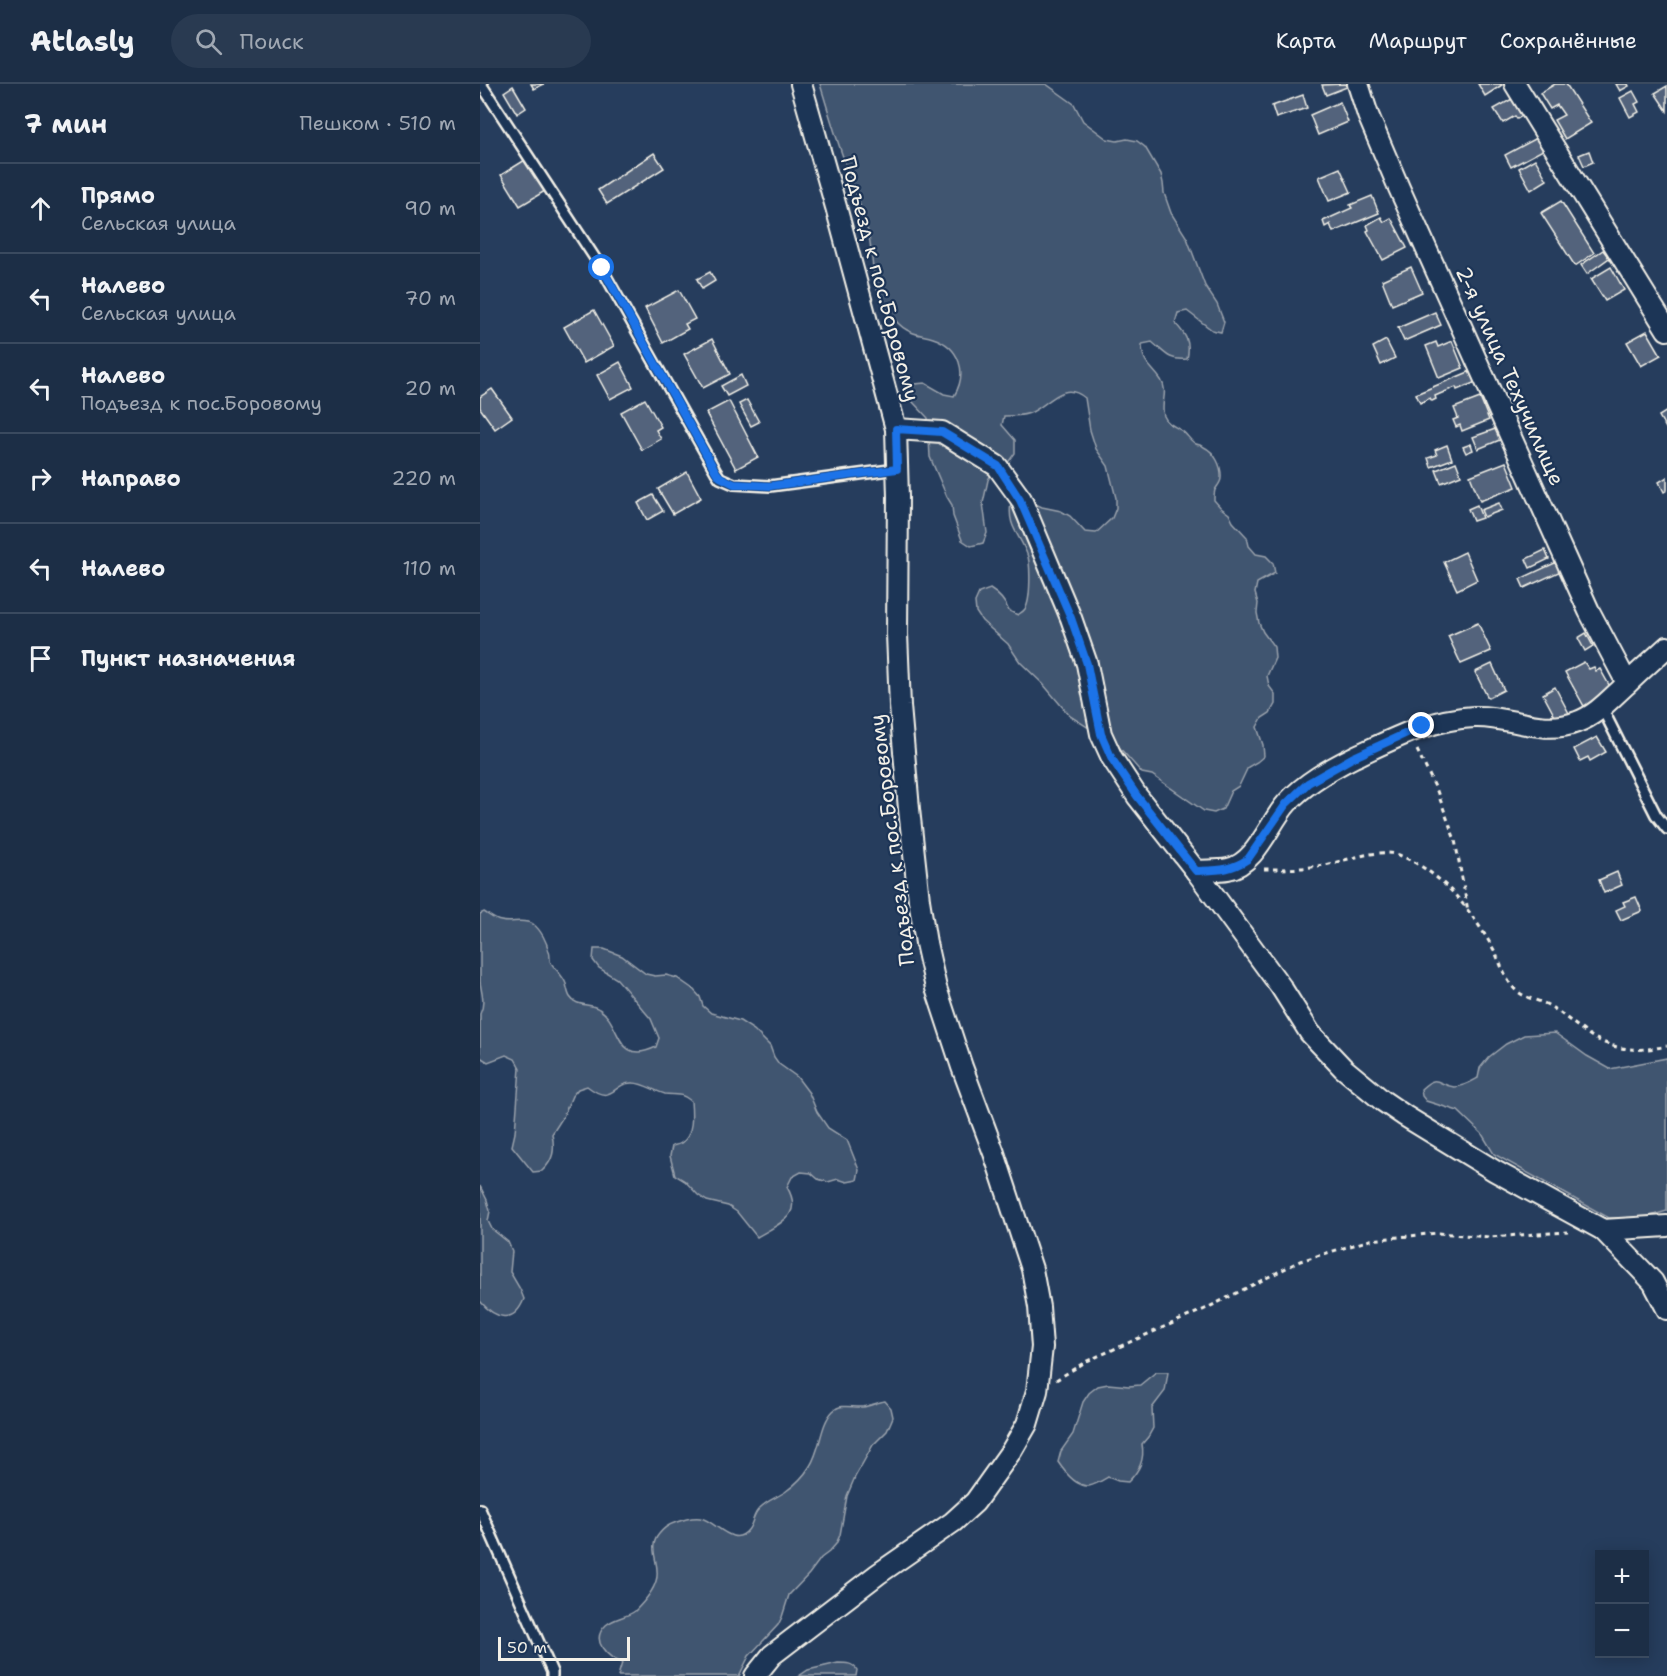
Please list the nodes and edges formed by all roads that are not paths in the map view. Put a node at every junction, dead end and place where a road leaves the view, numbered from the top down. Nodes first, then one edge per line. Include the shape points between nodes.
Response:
1 (481, 84) edge
2 (801, 84) edge
3 (1358, 84) edge
4 (1515, 84) edge
5 (1667, 330) edge
6 (896, 429) junction
7 (897, 469) junction
8 (1667, 647) edge
9 (1627, 683) junction
10 (1602, 708) junction
11 (1667, 830) edge
12 (1196, 871) junction
13 (1667, 1226) edge
14 (1603, 1230) junction
15 (1667, 1309) edge
16 (480, 1509) edge
17 (552, 1676) edge
18 (755, 1676) edge

1 - 7 lane via 602,268 720,477 734,484 770,486
2 - 6 street, Подъезд к пос.Боровому
3 - 9 street, 2-я улица Техучилище via 1404,199 1589,611
4 - 5 street
6 - 7 street, Подъезд к пос.Боровому
6 - 12 street via 942,432 998,466 1020,500 1071,618 1087,664 1101,734 1112,759
7 - 18 street, Подъезд к пос.Боровому via 900,706 919,900 936,988 1032,1269 1042,1347 1037,1391 1022,1433 975,1502 772,1655
8 - 9 street
9 - 10 street
10 - 11 lane
10 - 12 street via 1574,724 1559,726 1531,726 1493,717 1448,719 1422,726 1308,783 1286,804 1241,864 1229,869
12 - 14 street via 1281,987 1310,1034 1343,1068 1405,1116
13 - 14 street
14 - 15 street via 1653,1282
16 - 17 lane

